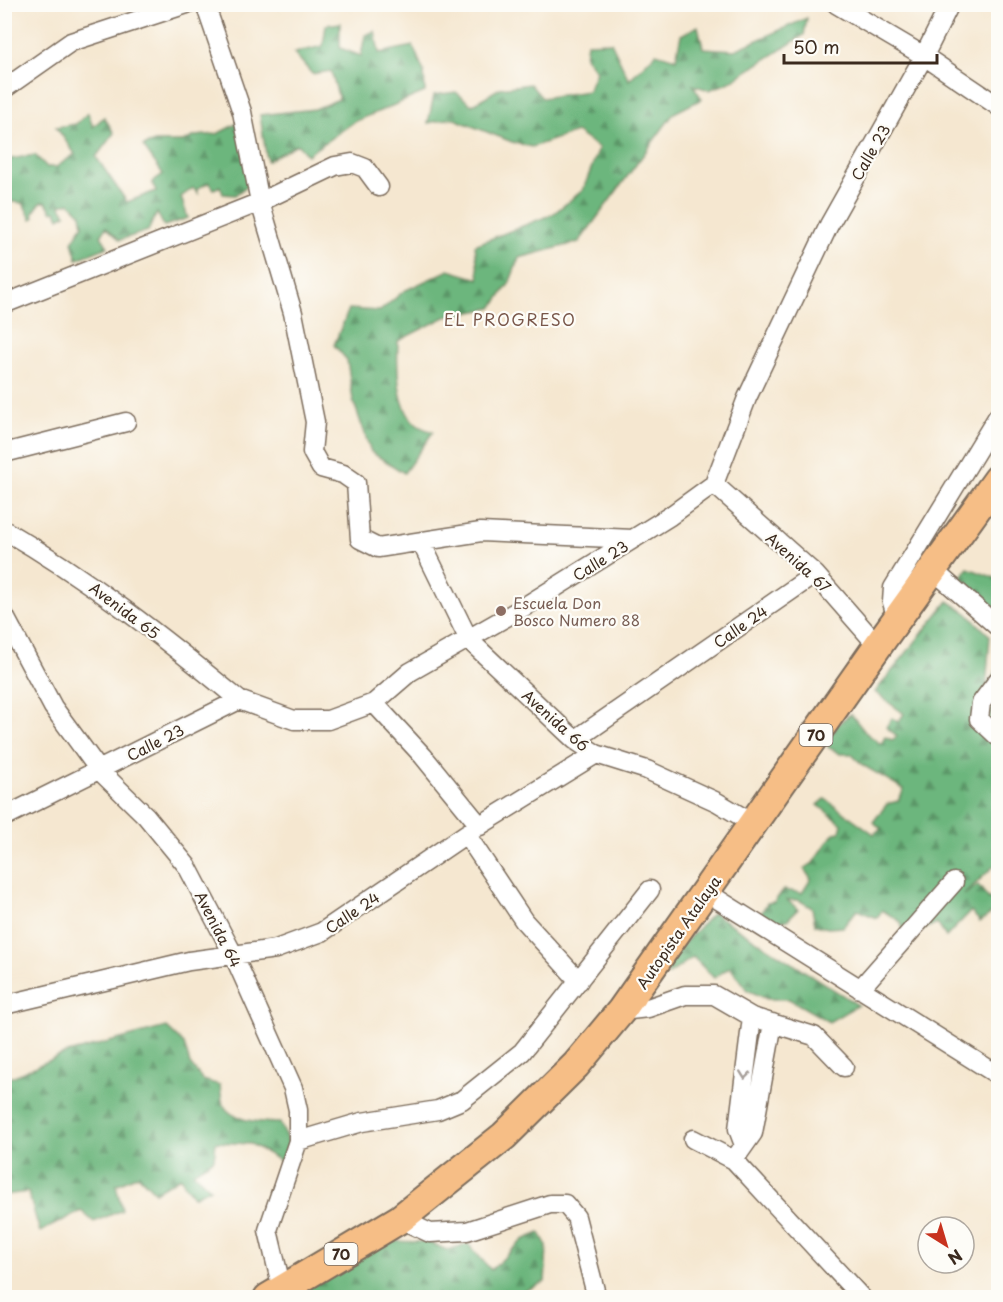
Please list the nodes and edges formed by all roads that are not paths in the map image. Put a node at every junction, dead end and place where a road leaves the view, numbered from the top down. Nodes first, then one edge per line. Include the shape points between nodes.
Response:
1 (187, 4) edge
2 (205, 4) edge
3 (836, 4) edge
4 (950, 4) edge
5 (924, 56) junction
6 (4, 89) edge
7 (999, 106) edge
8 (379, 187) dead end
9 (260, 202) junction
10 (4, 304) edge
11 (999, 416) edge
12 (126, 422) dead end
13 (4, 453) edge
14 (999, 479) edge
15 (714, 484) junction
16 (4, 530) edge
17 (633, 539) junction
18 (421, 542) junction
19 (933, 570) junction
20 (816, 574) junction
21 (4, 615) edge
22 (897, 619) junction
23 (999, 627) edge
24 (469, 640) junction
25 (878, 646) junction
26 (999, 680) edge
27 (239, 700) junction
28 (374, 703) junction
29 (999, 737) edge
30 (575, 740) junction
31 (596, 754) junction
32 (99, 770) junction
33 (4, 817) edge
34 (754, 824) junction
35 (473, 830) junction
36 (954, 882) dead end
37 (650, 890) dead end
38 (706, 892) junction
39 (233, 954) junction
40 (579, 981) junction
41 (860, 989) junction
42 (4, 1005) edge
43 (621, 1011) junction
44 (752, 1017) junction
45 (773, 1023) junction
46 (844, 1067) dead end
47 (995, 1067) edge
48 (693, 1139) dead end
49 (298, 1141) junction
50 (739, 1152) junction
51 (400, 1219) junction
52 (275, 1293) edge
53 (597, 1298) edge
54 (862, 1298) edge

1 - 6 street via 71,42
2 - 9 street via 242,112
3 - 5 street
4 - 5 street, Calle 23
5 - 7 street
5 - 15 street, Calle 23 via 829,225 747,398
8 - 9 street via 365,168 352,163 335,166
9 - 10 street
9 - 18 street via 303,360 315,422 312,452 321,468 343,474 356,483 360,539 378,548
11 - 22 street via 892,588
12 - 13 street
14 - 19 main road, Autopista Atalaya / 70
15 - 17 street, Calle 23
15 - 20 street, Avenida 67
16 - 27 street, Avenida 65 via 78,574
17 - 18 street via 481,532
17 - 24 street, Calle 23
18 - 24 street, Avenida 66
19 - 22 main road, Autopista Atalaya / 70
19 - 23 street
20 - 25 street, Avenida 67
20 - 30 street, Calle 24
21 - 32 street, Avenida 64 via 52,707
22 - 25 main road, Autopista Atalaya / 70
24 - 28 street, Calle 23 via 410,672
24 - 30 street, Avenida 66
25 - 34 main road, Autopista Atalaya / 70
26 - 29 street via 981,703 979,718
27 - 28 street, Calle 23 via 294,720 328,720
27 - 32 street, Calle 23
28 - 35 street via 423,756
30 - 31 street, Avenida 66
31 - 34 street, Avenida 66 via 648,770
31 - 35 street, Calle 24
32 - 33 street, Calle 23
32 - 39 street, Avenida 64 via 146,816 187,866
34 - 38 main road, Autopista Atalaya / 70
35 - 39 street, Calle 24 via 322,932 276,949
35 - 40 street via 524,921
36 - 41 street
37 - 40 street
38 - 41 street
38 - 43 main road, Autopista Atalaya / 70
39 - 42 street, Calle 24
39 - 49 street, Avenida 64 via 293,1088
40 - 49 street via 522,1052 462,1100 438,1110 362,1122
41 - 47 street
43 - 44 street via 648,1008 685,995 714,995
43 - 51 main road, Autopista Atalaya / 70 via 540,1103
44 - 45 street
44 -> 50 street via 738,1129
45 - 46 street via 814,1036
45 - 50 street via 753,1133
48 - 50 street
49 - 52 street, Avenida 64 via 268,1230
50 - 54 street
51 - 52 main road, Autopista Atalaya / 70
51 - 53 street via 430,1233 467,1231 550,1204 565,1204 576,1217

